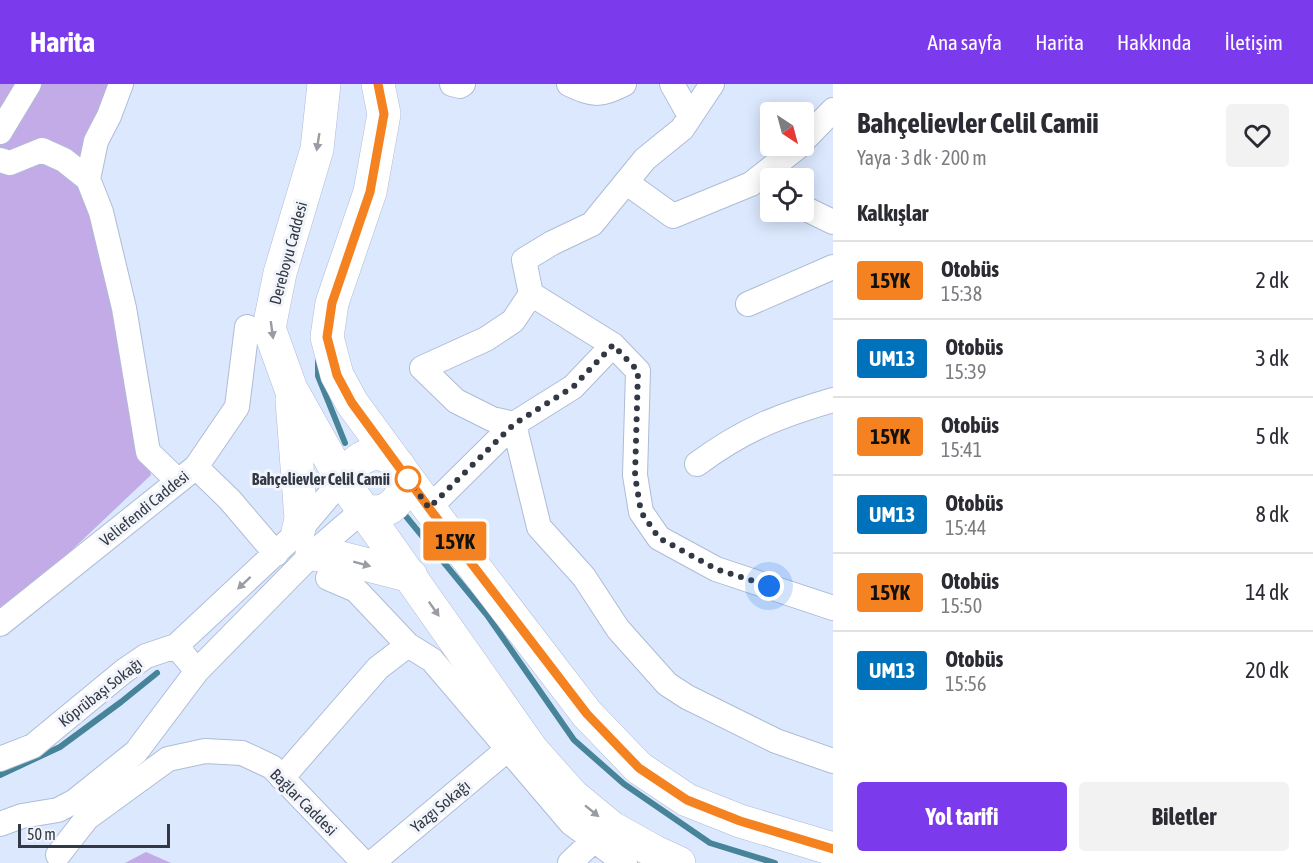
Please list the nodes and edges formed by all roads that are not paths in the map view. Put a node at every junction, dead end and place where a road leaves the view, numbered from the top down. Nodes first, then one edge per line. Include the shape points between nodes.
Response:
1 (29, 84) edge
2 (121, 84) edge
3 (324, 84) edge
4 (378, 84) edge
5 (452, 84) edge
6 (463, 84) edge
7 (569, 84) edge
8 (624, 84) edge
9 (672, 84) edge
10 (712, 84) edge
11 (833, 110) edge
12 (690, 116) junction
13 (814, 130) edge
14 (0, 132) edge
15 (790, 156) edge
16 (0, 160) edge
17 (779, 168) edge
18 (88, 179) junction
19 (627, 183) junction
20 (760, 188) edge
21 (814, 213) edge
22 (833, 222) edge
23 (833, 267) edge
24 (531, 294) junction
25 (748, 304) dead end
26 (248, 327) dead end
27 (613, 345) junction
28 (291, 389) junction
29 (833, 400) edge
30 (514, 424) junction
31 (397, 464) junction
32 (696, 464) dead end
33 (187, 474) junction
34 (342, 480) junction
35 (429, 508) junction
36 (363, 510) junction
37 (304, 555) junction
38 (411, 576) junction
39 (833, 608) edge
40 (0, 624) edge
41 (408, 645) junction
42 (176, 646) junction
43 (197, 670) junction
44 (508, 749) junction
45 (0, 759) edge
46 (833, 761) edge
47 (282, 778) junction
48 (58, 810) junction
49 (0, 824) edge
50 (594, 840) junction
51 (833, 849) edge
52 (57, 859) edge
53 (364, 863) edge
54 (372, 863) edge
55 (570, 863) edge
56 (625, 863) edge
57 (679, 863) edge

1 - 14 street
2 - 18 street via 96,141
3 -> 28 main road, Dereboyu Caddesi via 317,149 280,273 269,328
4 - 31 main road via 384,114 370,192 332,303 327,337 337,375 352,403
5 - 6 street
7 - 8 street via 603,94
9 - 12 street
10 - 12 street
11 - 13 street
12 - 19 street via 682,129 645,159
15 - 17 street
16 - 18 street via 9,163 42,150 64,160
18 - 33 street via 101,212 124,308 148,452
19 - 20 street via 673,216
19 - 24 street via 592,224 524,260
21 - 22 street
23 - 25 street
24 - 27 street
24 - 30 street via 513,321 486,339 422,368 456,401 492,419
26 - 33 street via 237,407
27 - 30 street via 573,387
27 - 39 street via 638,371 635,476 641,512 659,538 716,569
28 - 34 main road, Dereboyu Caddesi
28 - 37 main road
29 - 32 street via 753,428
30 - 35 street
30 - 46 street via 539,527 584,577 618,629 667,684 776,741
31 - 34 main road via 371,453 354,462
31 - 35 main road
31 - 36 main road via 404,482 398,500 382,511
33 - 37 street, Veliefendi Caddesi via 230,500
33 - 40 street, Veliefendi Caddesi
34 - 36 main road
34 - 37 street
35 - 51 main road via 587,714 639,768 687,800 740,821
36 - 37 street
36 - 38 main road
37 -> 38 main road via 341,558
37 - 41 street via 356,590
37 -> 42 street
37 - 43 street
38 -> 57 main road via 532,750 573,796 612,828
41 - 44 street via 432,660
41 - 47 street via 378,668
42 - 43 street
42 - 45 street, Köprübaşı Sokağı via 146,656 33,746
43 - 48 street via 136,752
44 - 50 street via 571,823
44 - 54 street, Yazgı Sokağı
47 - 52 street, Bağlar Caddesi via 272,767 242,753 205,751 168,759 87,818
47 - 53 street, Bağlar Caddesi
48 - 49 street
48 - 52 street
50 - 55 street
50 - 56 street

